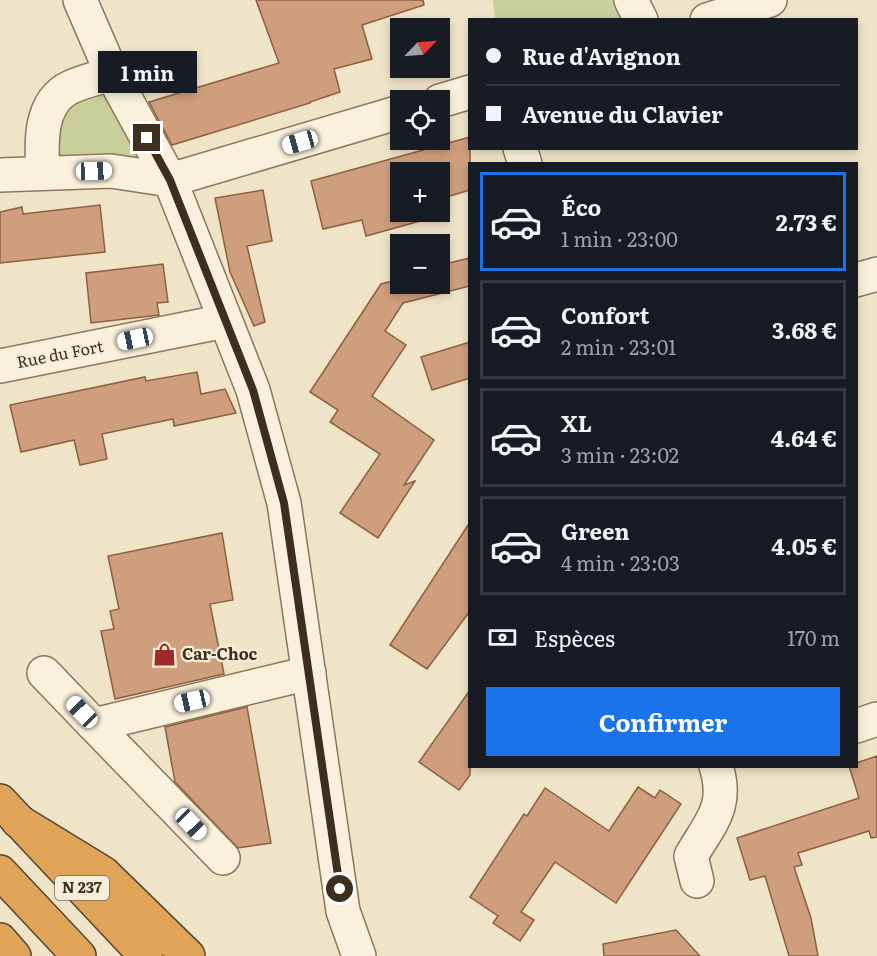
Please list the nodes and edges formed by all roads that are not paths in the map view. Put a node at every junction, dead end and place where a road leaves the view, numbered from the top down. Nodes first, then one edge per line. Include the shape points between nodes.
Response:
1 (80, 0) edge
2 (631, 0) edge
3 (770, 0) edge
4 (640, 18) edge
5 (712, 18) edge
6 (112, 74) junction
7 (468, 93) edge
8 (450, 98) edge
9 (390, 115) edge
10 (43, 172) junction
11 (0, 176) edge
12 (170, 180) junction
13 (877, 274) edge
14 (858, 279) edge
15 (225, 321) junction
16 (0, 366) edge
17 (44, 673) dead end
18 (309, 673) junction
19 (877, 719) edge
20 (94, 725) junction
21 (858, 725) edge
22 (721, 768) edge
23 (9, 811) edge
24 (223, 858) dead end
25 (0, 872) edge
26 (697, 880) dead end
27 (0, 940) edge
28 (14, 956) edge
29 (79, 956) edge
30 (146, 956) edge
31 (188, 956) edge
32 (360, 956) edge

1 - 6 street
2 - 4 street
3 - 5 street
6 - 10 street via 69,88 55,100 42,140
6 - 12 street
7 - 8 street
9 - 12 street
10 - 11 street
10 - 12 street via 111,171
12 - 15 street
13 - 14 street
15 - 16 street, Rue du Fort
15 - 18 street via 253,390 284,503
17 - 20 street
18 - 20 street
18 - 32 street via 343,911
19 - 21 street
20 - 24 street
22 - 26 street via 717,811 691,856
23 - 30 highway, N 237
23 - 31 highway via 103,873
25 - 29 highway, N 237
27 - 28 highway

